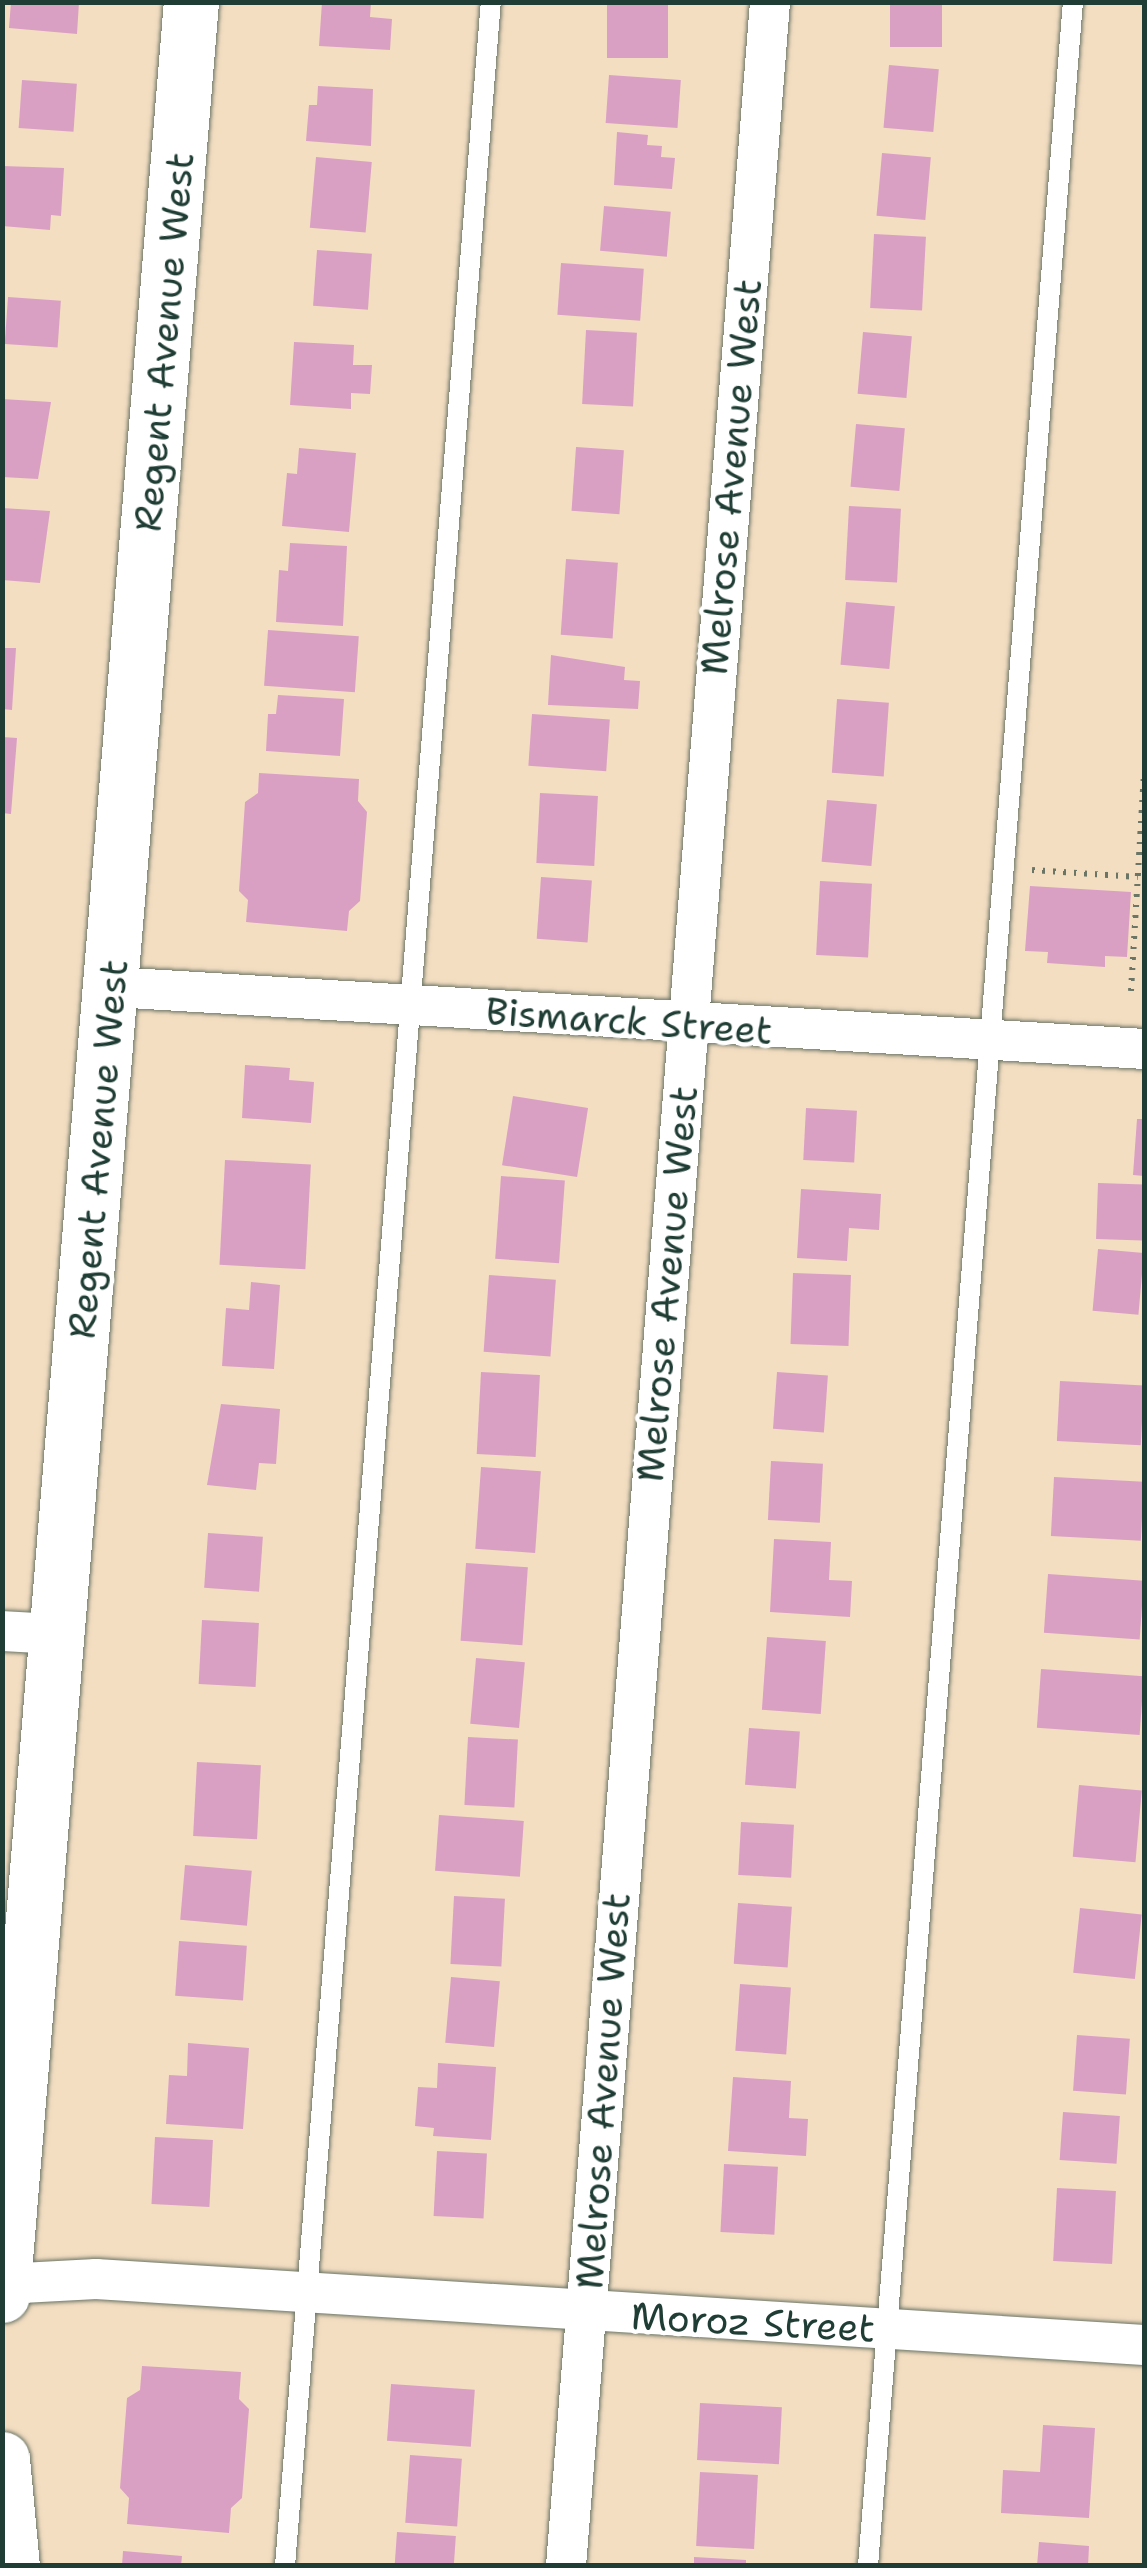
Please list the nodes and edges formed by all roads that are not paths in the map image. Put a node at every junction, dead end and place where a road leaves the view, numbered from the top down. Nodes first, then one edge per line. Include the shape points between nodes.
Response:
1 (191, 2) edge
2 (491, 2) edge
3 (770, 2) edge
4 (1072, 2) edge
5 (113, 988) junction
6 (409, 1007) junction
7 (689, 1026) junction
8 (991, 1040) junction
9 (1144, 1049) edge
10 (2, 1631) edge
11 (56, 1634) junction
12 (3, 2284) edge
13 (306, 2294) junction
14 (2, 2296) edge
15 (586, 2314) junction
16 (888, 2329) junction
17 (1144, 2345) edge
18 (2, 2458) edge
19 (12, 2566) edge
20 (284, 2566) edge
21 (566, 2566) edge
22 (868, 2566) edge

1 - 5 main road, Regent Avenue West
2 - 6 lane
3 - 7 street, Melrose Avenue West
4 - 8 lane
5 - 6 street, Bismarck Street
5 - 11 main road, Regent Avenue West
6 - 7 street, Bismarck Street
6 - 13 lane
7 - 8 street, Bismarck Street
7 - 15 street, Melrose Avenue West
8 - 9 street, Bismarck Street
8 - 16 lane
10 - 11 street
11 - 12 main road, Regent Avenue West
12 - 13 street, Moroz Street via 96,2279
12 - 14 main road, Regent Avenue West
13 - 15 street, Moroz Street
13 - 20 lane
15 - 16 street, Moroz Street
15 - 21 street, Melrose Avenue West
16 - 17 street, Moroz Street
16 - 22 lane
18 - 19 main road

